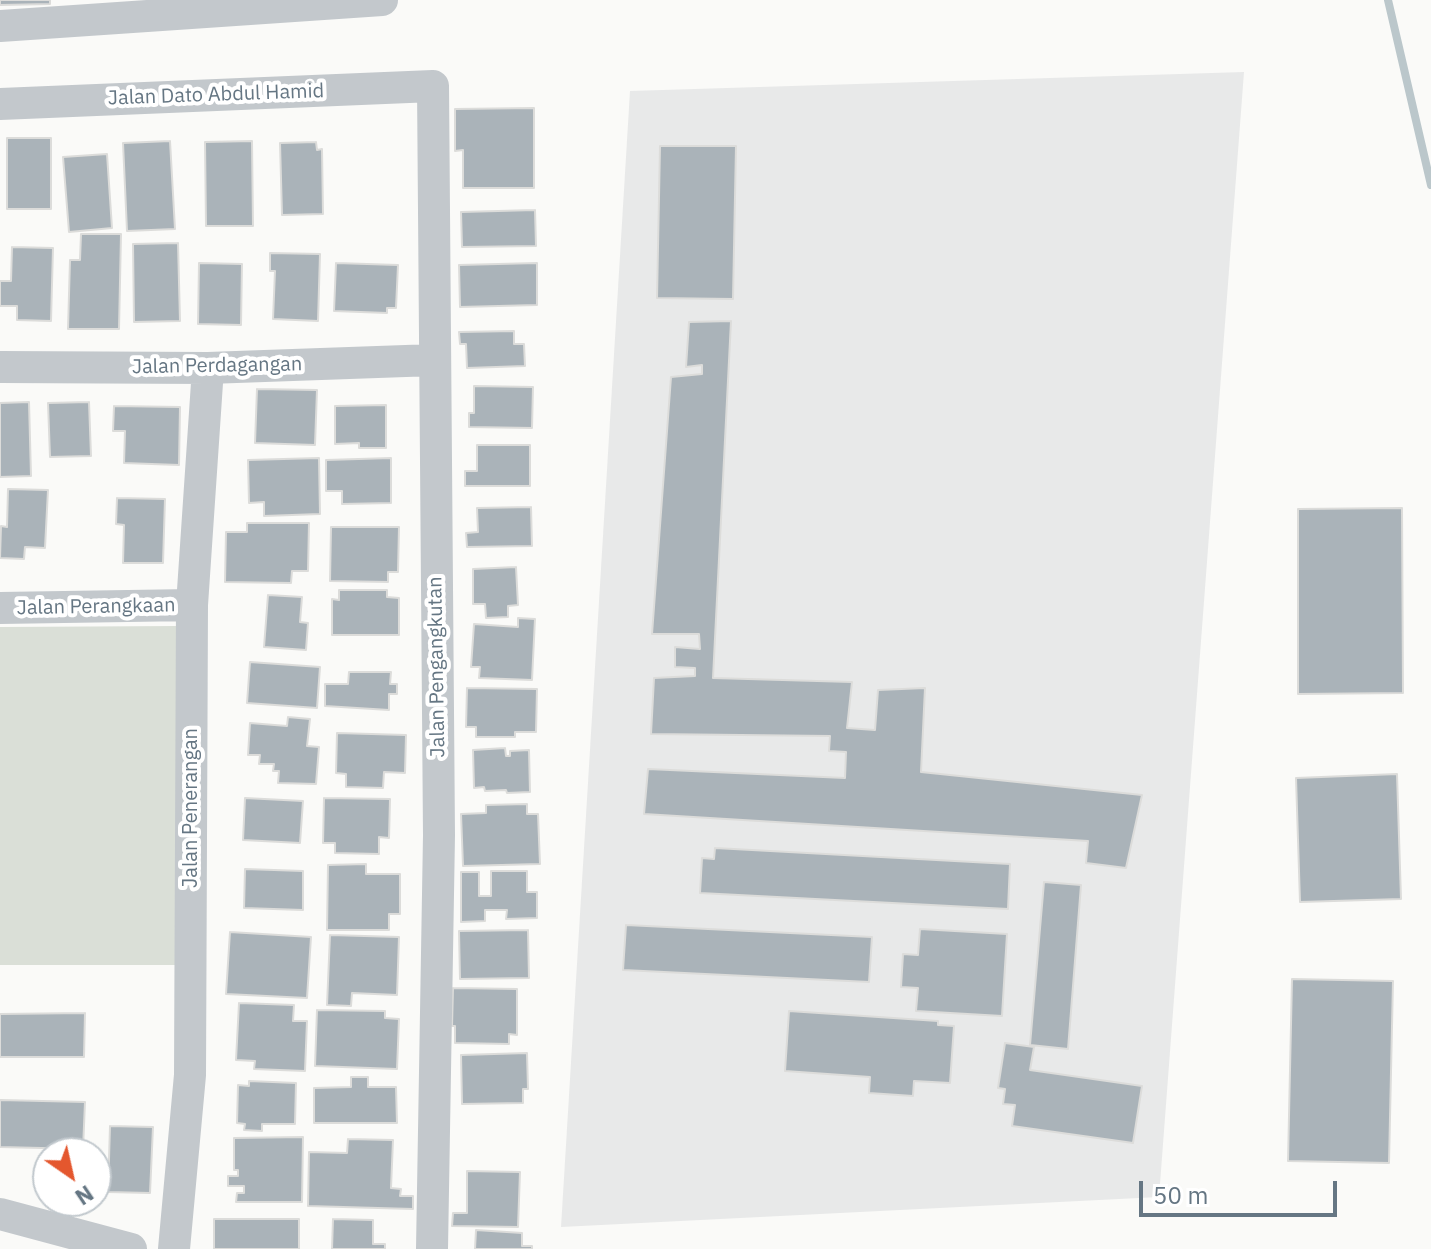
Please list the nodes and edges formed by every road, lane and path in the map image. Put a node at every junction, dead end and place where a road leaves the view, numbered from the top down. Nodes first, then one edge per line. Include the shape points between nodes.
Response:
1 (382, 0) edge
2 (0, 26) edge
3 (433, 86) joint
4 (0, 104) edge
5 (434, 360) junction
6 (0, 367) edge
7 (208, 368) junction
8 (192, 605) junction
9 (0, 608) edge
10 (0, 1214) edge
11 (131, 1249) edge
12 (174, 1249) edge
13 (432, 1249) edge

1 - 2 street
3 - 4 street, Jalan Dato Abdul Hamid
3 - 5 street, Jalan Pengangkutan
5 - 7 street, Jalan Perdagangan
5 - 13 street, Jalan Pengangkutan via 439,835
6 - 7 street, Jalan Perdagangan
7 - 8 street, Jalan Penerangan
8 - 9 street, Jalan Perangkaan
8 - 12 street, Jalan Penerangan via 190,1075
10 - 11 street

